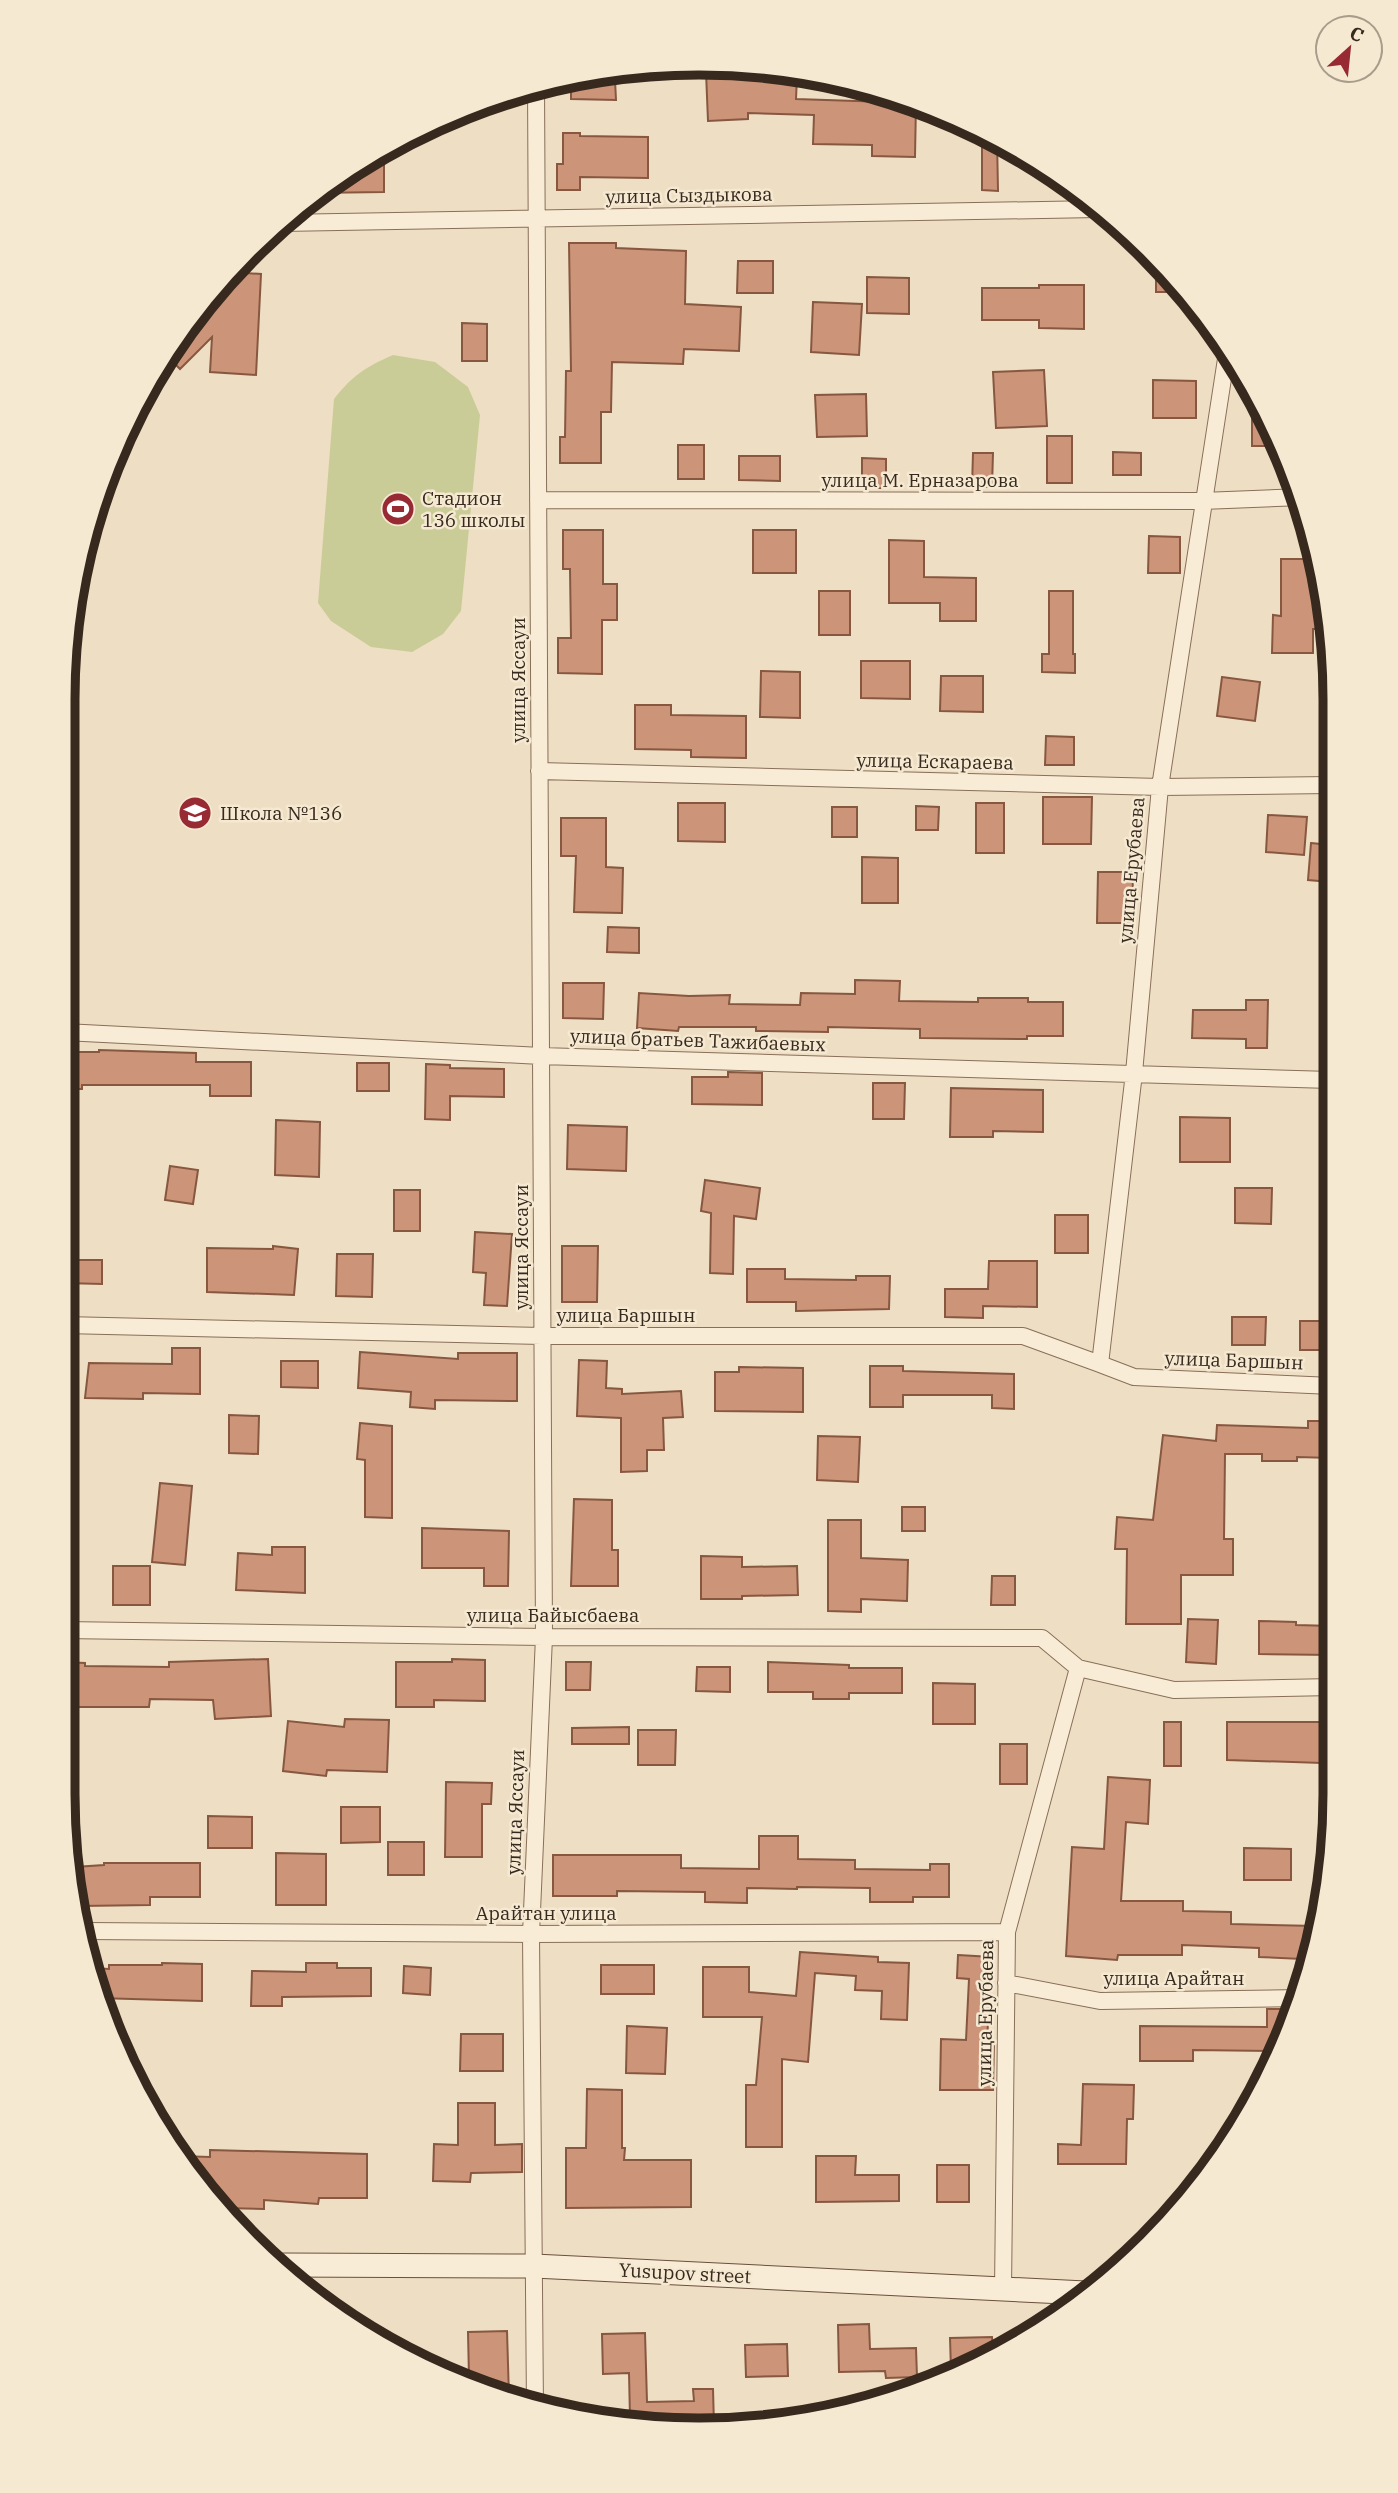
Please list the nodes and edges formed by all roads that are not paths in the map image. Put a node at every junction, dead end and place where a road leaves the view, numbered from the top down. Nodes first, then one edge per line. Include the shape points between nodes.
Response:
1 (536, 98) edge
2 (1085, 209) edge
3 (536, 218) junction
4 (297, 223) edge
5 (1225, 364) edge
6 (1290, 498) edge
7 (538, 500) junction
8 (1202, 501) junction
9 (539, 771) junction
10 (1323, 785) edge
11 (1160, 787) junction
12 (75, 1033) edge
13 (541, 1056) junction
14 (1134, 1073) junction
15 (1323, 1080) edge
16 (75, 1325) edge
17 (542, 1336) junction
18 (1100, 1364) junction
19 (1323, 1386) edge
20 (75, 1630) edge
21 (544, 1637) junction
22 (1078, 1668) junction
23 (1323, 1687) edge
24 (91, 1931) edge
25 (1007, 1932) junction
26 (531, 1934) junction
27 (1006, 1983) junction
28 (1289, 1997) edge
29 (290, 2265) edge
30 (534, 2266) junction
31 (1003, 2290) junction
32 (1074, 2293) edge
33 (535, 2395) edge

1 - 3 street, улица Яссауи
2 - 3 street, улица Сыздыкова
3 - 4 street, улица Сыздыкова
3 - 7 street, улица Яссауи
5 - 8 street, улица Ерубаева
6 - 8 street, улица М. Ерназарова
7 - 8 street, улица М. Ерназарова
7 - 9 street, улица Яссауи
8 - 11 street, улица Ерубаева
9 - 11 street, улица Ескараева
9 - 13 street, улица Яссауи
10 - 11 street, улица Ескараева
11 - 14 street, улица Ерубаева
12 - 13 street, улица братьев Тажибаевых
13 - 14 street, улица братьев Тажибаевых
13 - 17 street, улица Яссауи
14 - 15 street, улица братьев Тажибаевых
14 - 18 street, улица Ерубаева
16 - 17 street, улица Баршын
17 - 18 street, улица Баршын via 1023,1336
17 - 21 street, улица Яссауи
18 - 19 street, улица Баршын via 1135,1377
20 - 21 street, улица Байысбаева
21 - 22 street, улица Байысбаева via 1042,1638
21 - 26 street, улица Яссауи
22 - 23 street via 1174,1690
22 - 25 street, улица Ерубаева
24 - 26 street, Арайтан улица
25 - 26 street, Арайтан улица
25 - 27 street, улица Ерубаева
26 - 30 street, улица Яссауи
27 - 28 street, улица Арайтан via 1100,2001
27 - 31 street, улица Ерубаева
29 - 30 street, Yusupov street
30 - 31 street, Yusupov street
30 - 33 street, улица Яссауи
31 - 32 street, Yusupov street

